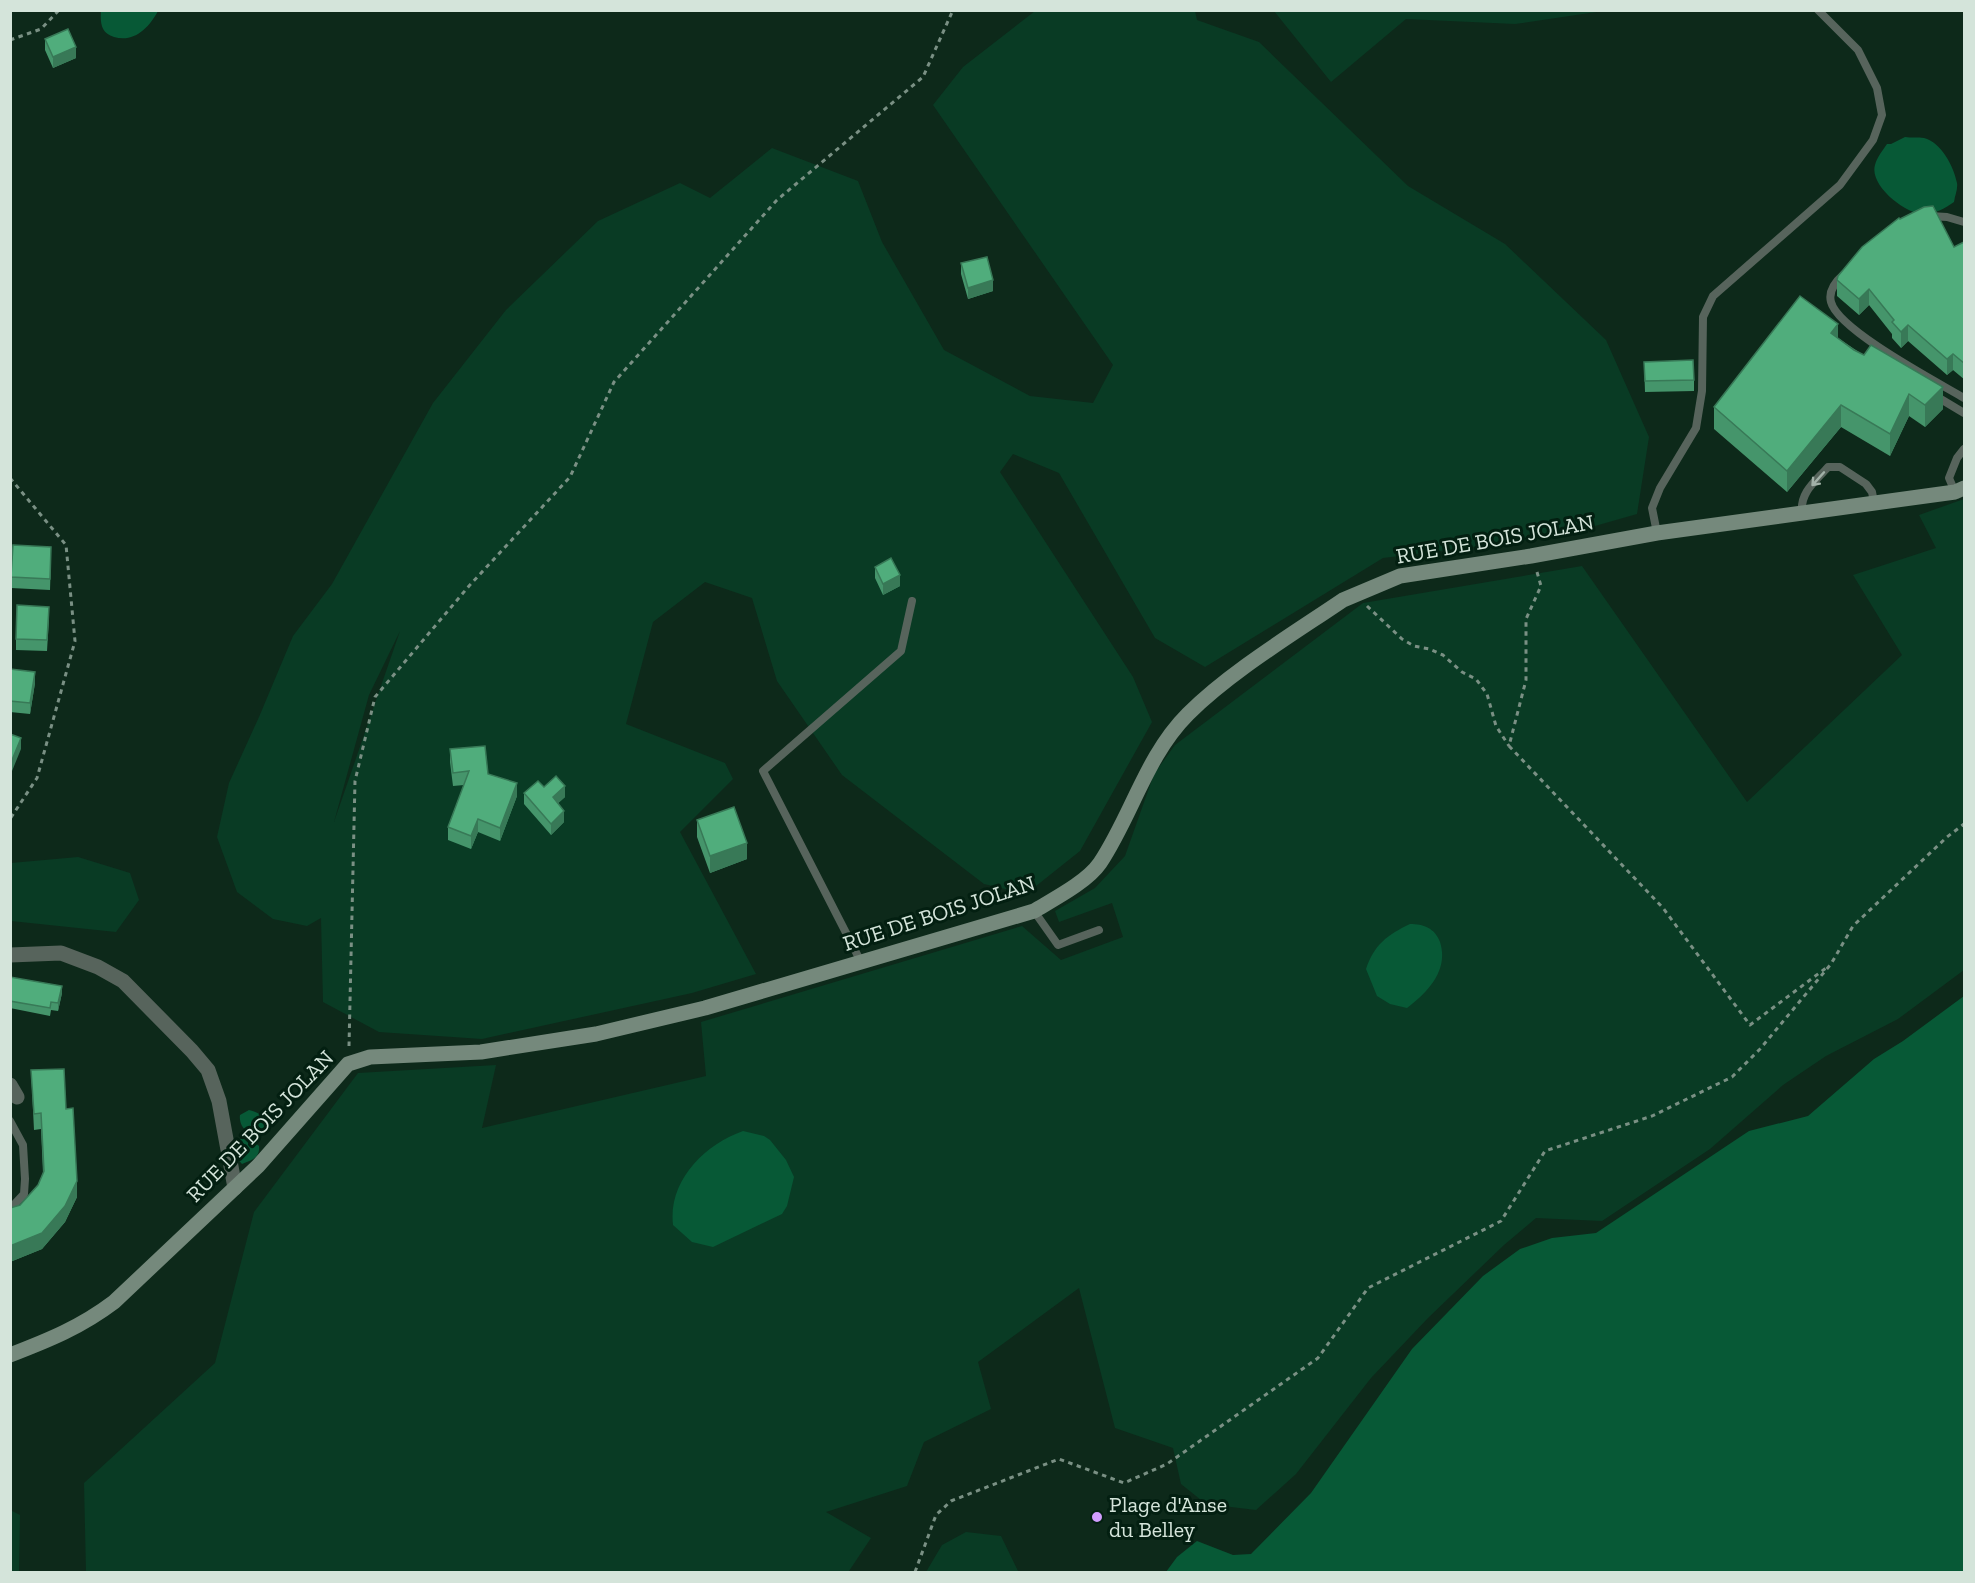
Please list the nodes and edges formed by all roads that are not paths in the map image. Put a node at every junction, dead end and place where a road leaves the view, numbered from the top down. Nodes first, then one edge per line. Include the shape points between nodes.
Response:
1 (1818, 10) edge
2 (1922, 217) edge
3 (1965, 222) edge
4 (1849, 268) edge
5 (1924, 389) edge
6 (1965, 398) edge
7 (1965, 413) edge
8 (1965, 449) edge
9 (1960, 490) edge
10 (1874, 502) junction
11 (1803, 512) junction
12 (1657, 533) junction
13 (912, 601) dead end
14 (1034, 911) junction
15 (1099, 930) dead end
16 (10, 955) edge
17 (861, 962) junction
18 (10, 1121) edge
19 (236, 1188) junction
20 (10, 1209) edge
21 (10, 1355) edge

1 - 12 lane via 1858,50 1877,88 1882,115 1873,140 1840,185 1713,296 1703,317 1702,391 1696,428 1652,508
2 - 3 lane
4 - 6 lane via 1830,294 1836,313 1864,337
5 - 7 lane
8 - 9 lane via 1949,478
9 - 10 street, RUE DE BOIS JOLAN
10 - 11 street, RUE DE BOIS JOLAN
10 -> 11 lane via 1866,484 1840,467 1828,467 1807,491 1801,502
11 - 12 street, RUE DE BOIS JOLAN
12 - 14 street, RUE DE BOIS JOLAN via 1400,576 1343,600 1231,677 1187,714 1156,755 1099,865 1067,892
13 - 17 lane via 901,651 763,771
14 - 15 lane via 1058,945
14 - 17 street, RUE DE BOIS JOLAN
16 - 19 street via 61,953 98,967 123,981 192,1051 208,1070 219,1101
17 - 19 street, RUE DE BOIS JOLAN via 705,1008 596,1034 481,1052 370,1057 348,1064
18 - 20 lane via 23,1144 25,1179 24,1194
19 - 21 street, RUE DE BOIS JOLAN via 89,1321

